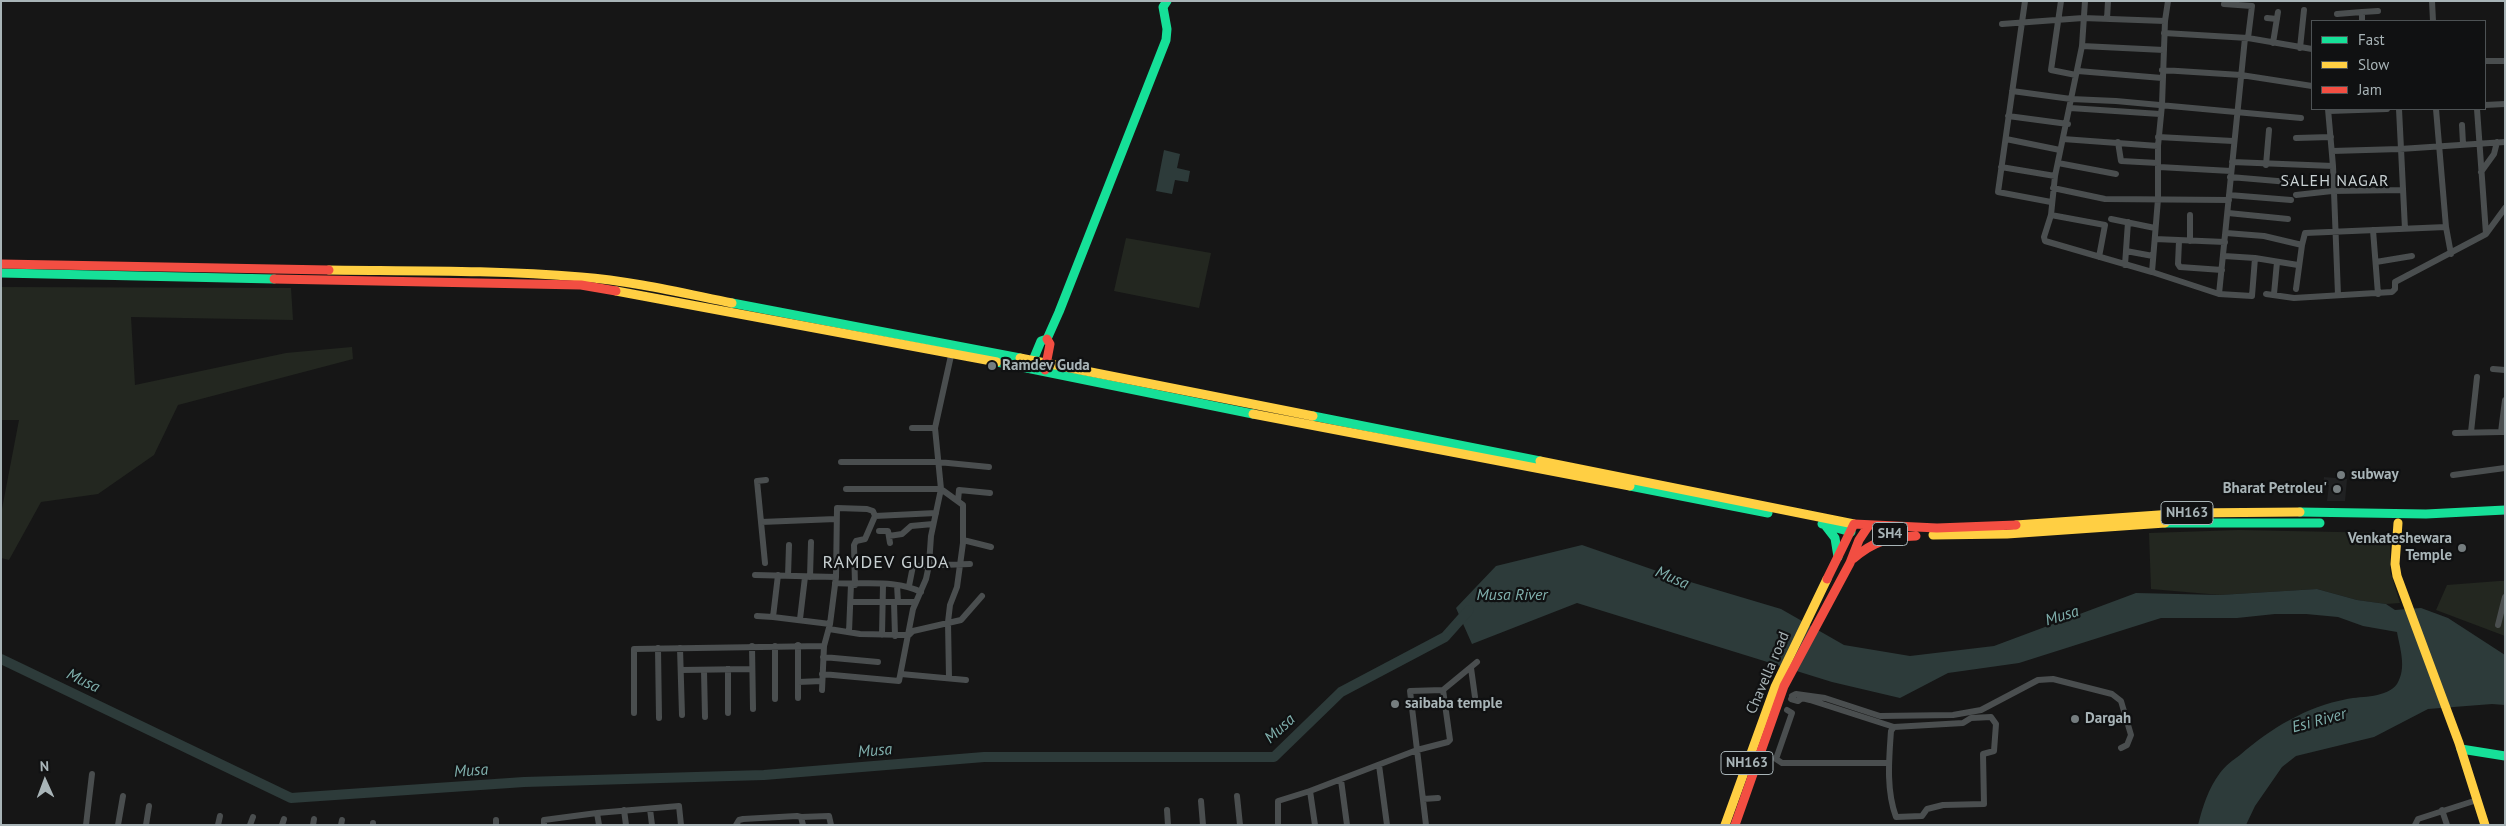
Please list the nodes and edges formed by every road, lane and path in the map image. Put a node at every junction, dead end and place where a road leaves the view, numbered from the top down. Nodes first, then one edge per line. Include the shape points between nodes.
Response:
1 (1168, 1) edge
2 (2025, 1) edge
3 (2061, 1) edge
4 (2085, 1) edge
5 (2108, 1) edge
6 (2168, 1) edge
7 (2432, 1) edge
8 (2224, 4) dead end
9 (2304, 10) dead end
10 (2378, 11) dead end
11 (2278, 12) dead end
12 (2362, 12) junction
13 (2337, 14) dead end
14 (2084, 18) junction
15 (2267, 18) dead end
16 (2277, 19) junction
17 (2107, 20) junction
18 (2362, 20) edge
19 (2433, 20) edge
20 (2165, 21) junction
21 (2057, 22) junction
22 (2022, 23) junction
23 (2002, 24) dead end
24 (2164, 33) junction
25 (2247, 38) junction
26 (2273, 43) junction
27 (2082, 46) junction
28 (2300, 48) junction
29 (2311, 49) edge
30 (2164, 50) junction
31 (2486, 61) edge
32 (2505, 61) edge
33 (2162, 70) junction
34 (2077, 73) junction
35 (2241, 75) junction
36 (2162, 78) junction
37 (2311, 86) edge
38 (2012, 91) junction
39 (2071, 99) junction
40 (2486, 104) edge
41 (2505, 104) edge
42 (2162, 105) junction
43 (2070, 108) junction
44 (2328, 110) edge
45 (2399, 110) edge
46 (2436, 110) edge
47 (2477, 110) edge
48 (2236, 113) junction
49 (2160, 114) junction
50 (2008, 116) junction
51 (2301, 118) dead end
52 (2068, 124) junction
53 (2462, 125) dead end
54 (2269, 130) dead end
55 (2158, 137) junction
56 (2331, 137) junction
57 (2296, 138) dead end
58 (2006, 139) junction
59 (2063, 139) junction
60 (2233, 141) junction
61 (2118, 142) junction
62 (2497, 142) junction
63 (2505, 142) edge
64 (2479, 143) junction
65 (2463, 144) junction
66 (2439, 145) junction
67 (2158, 146) junction
68 (2400, 149) junction
69 (2060, 150) junction
70 (2332, 151) junction
71 (2232, 162) junction
72 (2058, 163) junction
73 (2158, 165) junction
74 (2266, 165) junction
75 (2333, 166) junction
76 (2001, 167) junction
77 (2481, 172) junction
78 (2116, 174) dead end
79 (2230, 174) junction
80 (2055, 176) junction
81 (2289, 182) dead end
82 (2053, 188) junction
83 (2402, 190) junction
84 (2332, 191) junction
85 (2158, 198) junction
86 (2229, 198) junction
87 (2052, 202) junction
88 (2505, 208) edge
89 (2228, 213) junction
90 (2051, 215) junction
91 (2190, 215) dead end
92 (2111, 219) dead end
93 (2288, 220) dead end
94 (2128, 222) junction
95 (2446, 227) junction
96 (2155, 228) junction
97 (2404, 229) junction
98 (2335, 230) junction
99 (2373, 230) junction
100 (2226, 233) junction
101 (2486, 234) junction
102 (2155, 239) junction
103 (2179, 241) junction
104 (2190, 241) junction
105 (2225, 242) junction
106 (2302, 244) junction
107 (2126, 251) junction
108 (2451, 254) junction
109 (2153, 256) junction
110 (2224, 256) junction
111 (2412, 256) dead end
112 (2099, 257) junction
113 (2255, 258) junction
114 (2277, 262) junction
115 (2376, 262) junction
116 (1, 264) edge
117 (2125, 264) junction
118 (2298, 265) junction
119 (2222, 270) junction
120 (2152, 272) junction
121 (1, 273) edge
122 (2296, 289) dead end
123 (2219, 294) junction
124 (2266, 294) dead end
125 (2274, 294) junction
126 (2378, 294) junction
127 (2338, 295) junction
128 (1047, 339) junction
129 (952, 348) junction
130 (1031, 364) junction
131 (1045, 368) junction
132 (2493, 369) dead end
133 (2505, 370) edge
134 (2477, 377) dead end
135 (2505, 400) edge
136 (912, 428) dead end
137 (935, 428) junction
138 (2471, 432) junction
139 (2503, 432) edge
140 (2455, 433) dead end
141 (842, 462) dead end
142 (938, 462) junction
143 (989, 467) dead end
144 (2505, 468) edge
145 (2453, 475) dead end
146 (766, 480) dead end
147 (846, 489) dead end
148 (941, 489) junction
149 (990, 493) dead end
150 (958, 502) junction
151 (2505, 510) edge
152 (936, 513) junction
153 (914, 514) junction
154 (875, 516) junction
155 (2505, 518) edge
156 (836, 519) junction
157 (761, 522) junction
158 (2330, 523) dead end
159 (2350, 523) dead end
160 (2398, 523) junction
161 (933, 524) junction
162 (914, 525) junction
163 (1825, 525) junction
164 (1870, 525) junction
165 (879, 531) dead end
166 (1851, 531) junction
167 (1928, 535) junction
168 (1861, 537) junction
169 (963, 540) junction
170 (811, 542) dead end
171 (789, 544) dead end
172 (991, 547) dead end
173 (1838, 557) junction
174 (1850, 562) junction
175 (765, 563) dead end
176 (970, 564) dead end
177 (929, 565) junction
178 (959, 565) junction
179 (755, 575) dead end
180 (778, 575) junction
181 (788, 576) junction
182 (807, 577) junction
183 (836, 580) junction
184 (853, 584) junction
185 (882, 585) junction
186 (897, 585) junction
187 (910, 586) junction
188 (921, 592) junction
189 (982, 596) dead end
190 (2505, 597) edge
191 (850, 602) junction
192 (883, 602) junction
193 (896, 602) junction
194 (916, 602) junction
195 (757, 616) dead end
196 (773, 617) junction
197 (800, 620) junction
198 (948, 622) junction
199 (2498, 625) dead end
200 (830, 627) junction
201 (849, 632) junction
202 (882, 635) junction
203 (894, 636) junction
204 (909, 636) junction
205 (798, 645) junction
206 (752, 646) junction
207 (775, 646) junction
208 (824, 646) junction
209 (658, 648) junction
210 (680, 648) junction
211 (823, 657) junction
212 (878, 662) dead end
213 (1477, 662) dead end
214 (1470, 668) junction
215 (751, 669) junction
216 (681, 670) junction
217 (704, 670) junction
218 (728, 670) junction
219 (901, 674) junction
220 (822, 678) junction
221 (949, 678) junction
222 (966, 680) dead end
223 (798, 682) junction
224 (822, 690) dead end
225 (1443, 690) junction
226 (1475, 697) dead end
227 (798, 698) dead end
228 (775, 699) dead end
229 (1794, 699) junction
230 (1774, 702) junction
231 (753, 709) dead end
232 (634, 713) dead end
233 (728, 713) dead end
234 (682, 715) dead end
235 (705, 717) dead end
236 (659, 718) dead end
237 (1894, 727) junction
238 (2460, 746) junction
239 (2121, 748) dead end
240 (1417, 750) junction
241 (2504, 758) edge
242 (1889, 763) junction
243 (1378, 765) junction
244 (92, 774) dead end
245 (1341, 780) junction
246 (1310, 791) junction
247 (123, 796) dead end
248 (1237, 796) dead end
249 (1438, 798) dead end
250 (1423, 799) junction
251 (2477, 800) junction
252 (1201, 801) dead end
253 (150, 806) dead end
254 (650, 809) junction
255 (624, 810) junction
256 (1167, 810) dead end
257 (2442, 810) junction
258 (597, 813) junction
259 (220, 816) dead end
260 (571, 816) junction
261 (253, 817) dead end
262 (801, 817) junction
263 (86, 825) edge
264 (118, 825) edge
265 (146, 825) edge
266 (218, 825) edge
267 (250, 825) edge
268 (544, 825) edge
269 (572, 825) edge
270 (599, 825) edge
271 (626, 825) edge
272 (652, 825) edge
273 (681, 825) edge
274 (736, 825) edge
275 (803, 825) edge
276 (831, 825) edge
277 (1168, 825) edge
278 (1203, 825) edge
279 (1240, 825) edge
280 (1278, 825) edge
281 (1315, 825) edge
282 (1348, 825) edge
283 (1387, 825) edge
284 (1426, 825) edge
285 (1725, 825) edge
286 (1735, 825) edge
287 (2415, 825) edge
288 (2447, 825) edge
289 (2485, 825) edge

1 - 128 main road via 1163,7 1168,30 1166,40
2 - 22 street
3 - 21 street
4 - 14 street
5 - 17 street
6 - 20 street
7 - 19 street
8 - 25 street via 2252,6
9 - 28 street
10 - 12 street
11 - 16 street
12 - 13 street
12 - 18 street
14 - 17 street
14 - 21 street
14 - 27 street
15 - 16 street
16 - 26 street
17 - 20 street
20 - 24 street
21 - 22 street
21 - 34 street via 2051,70
22 - 23 street
22 - 38 street
24 - 25 street
24 - 30 street
25 - 26 street
25 - 35 street
26 - 28 street
27 - 30 street
27 - 34 street
28 - 29 street
30 - 33 street
31 - 32 street
33 - 35 street
33 - 36 street
34 - 36 street
34 - 39 street
35 - 37 street
35 - 48 street
36 - 42 street
38 - 39 street
38 - 50 street
39 - 42 street
39 - 43 street
40 - 41 street
42 - 48 street
42 - 49 street
43 - 49 street
43 - 52 street
44 - 56 street
45 - 68 street
46 - 66 street
47 - 64 street
48 - 51 street
48 - 60 street
49 - 55 street
50 - 52 street
50 - 58 street
52 - 59 street
53 - 65 street
54 - 74 street
55 - 60 street
55 - 67 street
56 - 57 street
56 - 70 street
58 - 69 street
58 - 76 street
59 - 61 street
59 - 69 street
60 - 71 street
61 - 67 street
61 - 73 street via 2121,161
62 - 63 street
62 - 64 street
62 - 77 street via 2494,154
64 - 65 street
64 - 77 street
65 - 66 street
66 - 68 street
66 - 95 street
67 - 73 street
68 - 70 street
68 - 83 street
69 - 72 street
70 - 75 street
71 - 74 street
71 - 79 street
72 - 78 street
72 - 80 street
73 - 79 street
73 - 85 street
74 - 75 street
75 - 84 street
76 - 80 street
76 - 87 street via 1998,192
77 - 101 street
79 - 81 street
79 - 86 street
80 - 82 street
82 - 85 street via 2105,198
82 - 87 street
83 - 84 street
83 - 97 street
84 - 86 street via 2294,198
84 - 98 street
85 - 86 street
85 - 96 street
86 - 89 street
87 - 90 street
88 - 101 street
89 - 93 street
89 - 100 street
90 - 112 street via 2045,241
90 - 112 street via 2105,225
91 - 104 street
92 - 94 street
94 - 96 street
94 - 107 street
95 - 97 street
95 - 108 street
96 - 102 street
97 - 99 street
98 - 99 street
98 - 106 street via 2304,233
98 - 127 street
99 - 115 street
100 - 105 street
100 - 106 street
101 - 108 street
102 - 103 street
102 - 109 street
103 - 104 street
103 - 119 street via 2180,267
104 - 105 street
105 - 110 street
106 - 118 street
107 - 109 street
107 - 117 street
108 - 126 street via 2395,282 2394,291
109 - 120 street
110 - 113 street
110 - 119 street
111 - 115 street
112 - 117 street
113 - 114 street
113 - 123 street via 2252,296
114 - 118 street
114 - 125 street
115 - 126 street
116 - 129 main road via 582,277 623,282
117 - 120 street
118 - 122 street
119 - 123 street
120 - 123 street
121 - 129 main road via 582,285
124 - 125 street
125 - 127 street via 2294,298
126 - 127 street
128 - 130 main road via 1042,342
128 - 131 main road via 1050,344
129 - 130 main road
129 - 137 street
130 - 131 main road
131 - 163 main road
131 - 166 main road
132 - 133 street
134 - 138 street
135 - 139 street
136 - 137 street
137 - 142 street
138 - 139 street
138 - 140 street
141 - 142 street
142 - 143 street
142 - 148 street
144 - 145 street
146 - 157 street via 757,481
147 - 148 street
148 - 150 street
148 - 152 street
149 - 150 street via 959,490
150 - 169 street via 962,505
151 - 164 main road, NH163 via 2398,516 2216,512 1929,528
152 - 153 street
152 - 161 street
153 - 154 street
153 - 162 street
154 - 156 street via 867,509 837,508
154 - 184 street via 865,539 856,541 854,545
155 - 160 main road
156 - 157 street
156 - 183 street
157 - 175 street
158 - 167 main road, NH163 via 2218,522 2010,534
159 - 160 main road
160 - 238 main road via 2395,564
161 - 162 street
161 - 177 street
162 - 165 street via 889,539 888,531
163 - 166 main road, SH4
163 - 173 main road via 1835,538
164 - 166 main road, NH163
164 - 168 main road, NH163
166 - 168 main road, SH4
166 - 173 main road, Chavella road / NH163
167 - 168 main road, SH4
167 - 174 main road, NH163 via 1872,542
168 - 174 main road, Chavella road / NH163
169 - 172 street
169 - 178 street
170 - 182 street
171 - 181 street
173 - 230 main road, Chavella road / NH163 via 1820,590
174 - 230 main road, Chavella road / NH163
176 - 178 street
177 - 178 street
177 - 187 street via 912,566
177 - 188 street
178 - 198 street
179 - 180 street
180 - 181 street
180 - 196 street
181 - 182 street
182 - 183 street
182 - 197 street
183 - 184 street
183 - 200 street
184 - 185 street
184 - 191 street
185 - 186 street
185 - 192 street
186 - 187 street
186 - 193 street
187 - 188 street
188 - 194 street
189 - 198 street via 961,620
190 - 199 street
191 - 192 street
191 - 201 street
192 - 193 street
192 - 202 street
193 - 194 street
193 - 203 street
194 - 204 street
195 - 196 street
196 - 197 street
197 - 200 street
198 - 204 street via 914,631
198 - 221 street
200 - 201 street
200 - 208 street
201 - 202 street
202 - 203 street
203 - 204 street
204 - 219 street
205 - 207 street
205 - 208 street
205 - 223 street
206 - 207 street
206 - 210 street
206 - 215 street
207 - 228 street
208 - 211 street
209 - 210 street
209 - 232 street via 634,649
209 - 236 street
210 - 216 street
211 - 212 street
211 - 220 street
213 - 214 street
214 - 225 street
214 - 226 street
215 - 218 street
215 - 231 street
216 - 217 street
216 - 234 street
217 - 218 street
217 - 235 street
218 - 233 street
219 - 220 street via 899,681
219 - 221 street
220 - 223 street
220 - 224 street
221 - 222 street
223 - 227 street
225 - 240 street via 1450,740
225 - 240 street via 1410,691
229 - 237 street via 1810,700
229 - 239 street via 1796,694 1825,698 1880,716 1953,715 1982,710 2038,680 2053,679 2112,694 2121,701 2131,735 2127,745
229 - 242 street via 1776,759 1782,763
230 - 285 main road, Chavella road / NH163
230 - 286 main road, Chavella road / NH163
237 - 242 street
237 - 242 street via 1963,723 1971,718 1991,717 1996,724 1994,751 1983,754 1984,804 1943,806 1927,809 1922,816 1896,817 1892,806
238 - 241 main road
238 - 251 main road
240 - 243 street
240 - 250 street
243 - 245 street
243 - 283 street
244 - 263 street
245 - 246 street
245 - 282 street
246 - 280 street via 1278,801
246 - 281 street
247 - 264 street
248 - 279 street
249 - 250 street
250 - 284 street
251 - 257 street
251 - 289 main road
252 - 278 street
253 - 265 street
254 - 255 street
254 - 272 street
254 - 273 street via 680,806
255 - 258 street
255 - 271 street
256 - 277 street
257 - 287 street via 2418,819
257 - 288 street
258 - 260 street
258 - 270 street
259 - 266 street
260 - 268 street via 544,820
260 - 269 street
261 - 267 street
262 - 274 street via 743,819
262 - 275 street
262 - 276 street via 829,816

